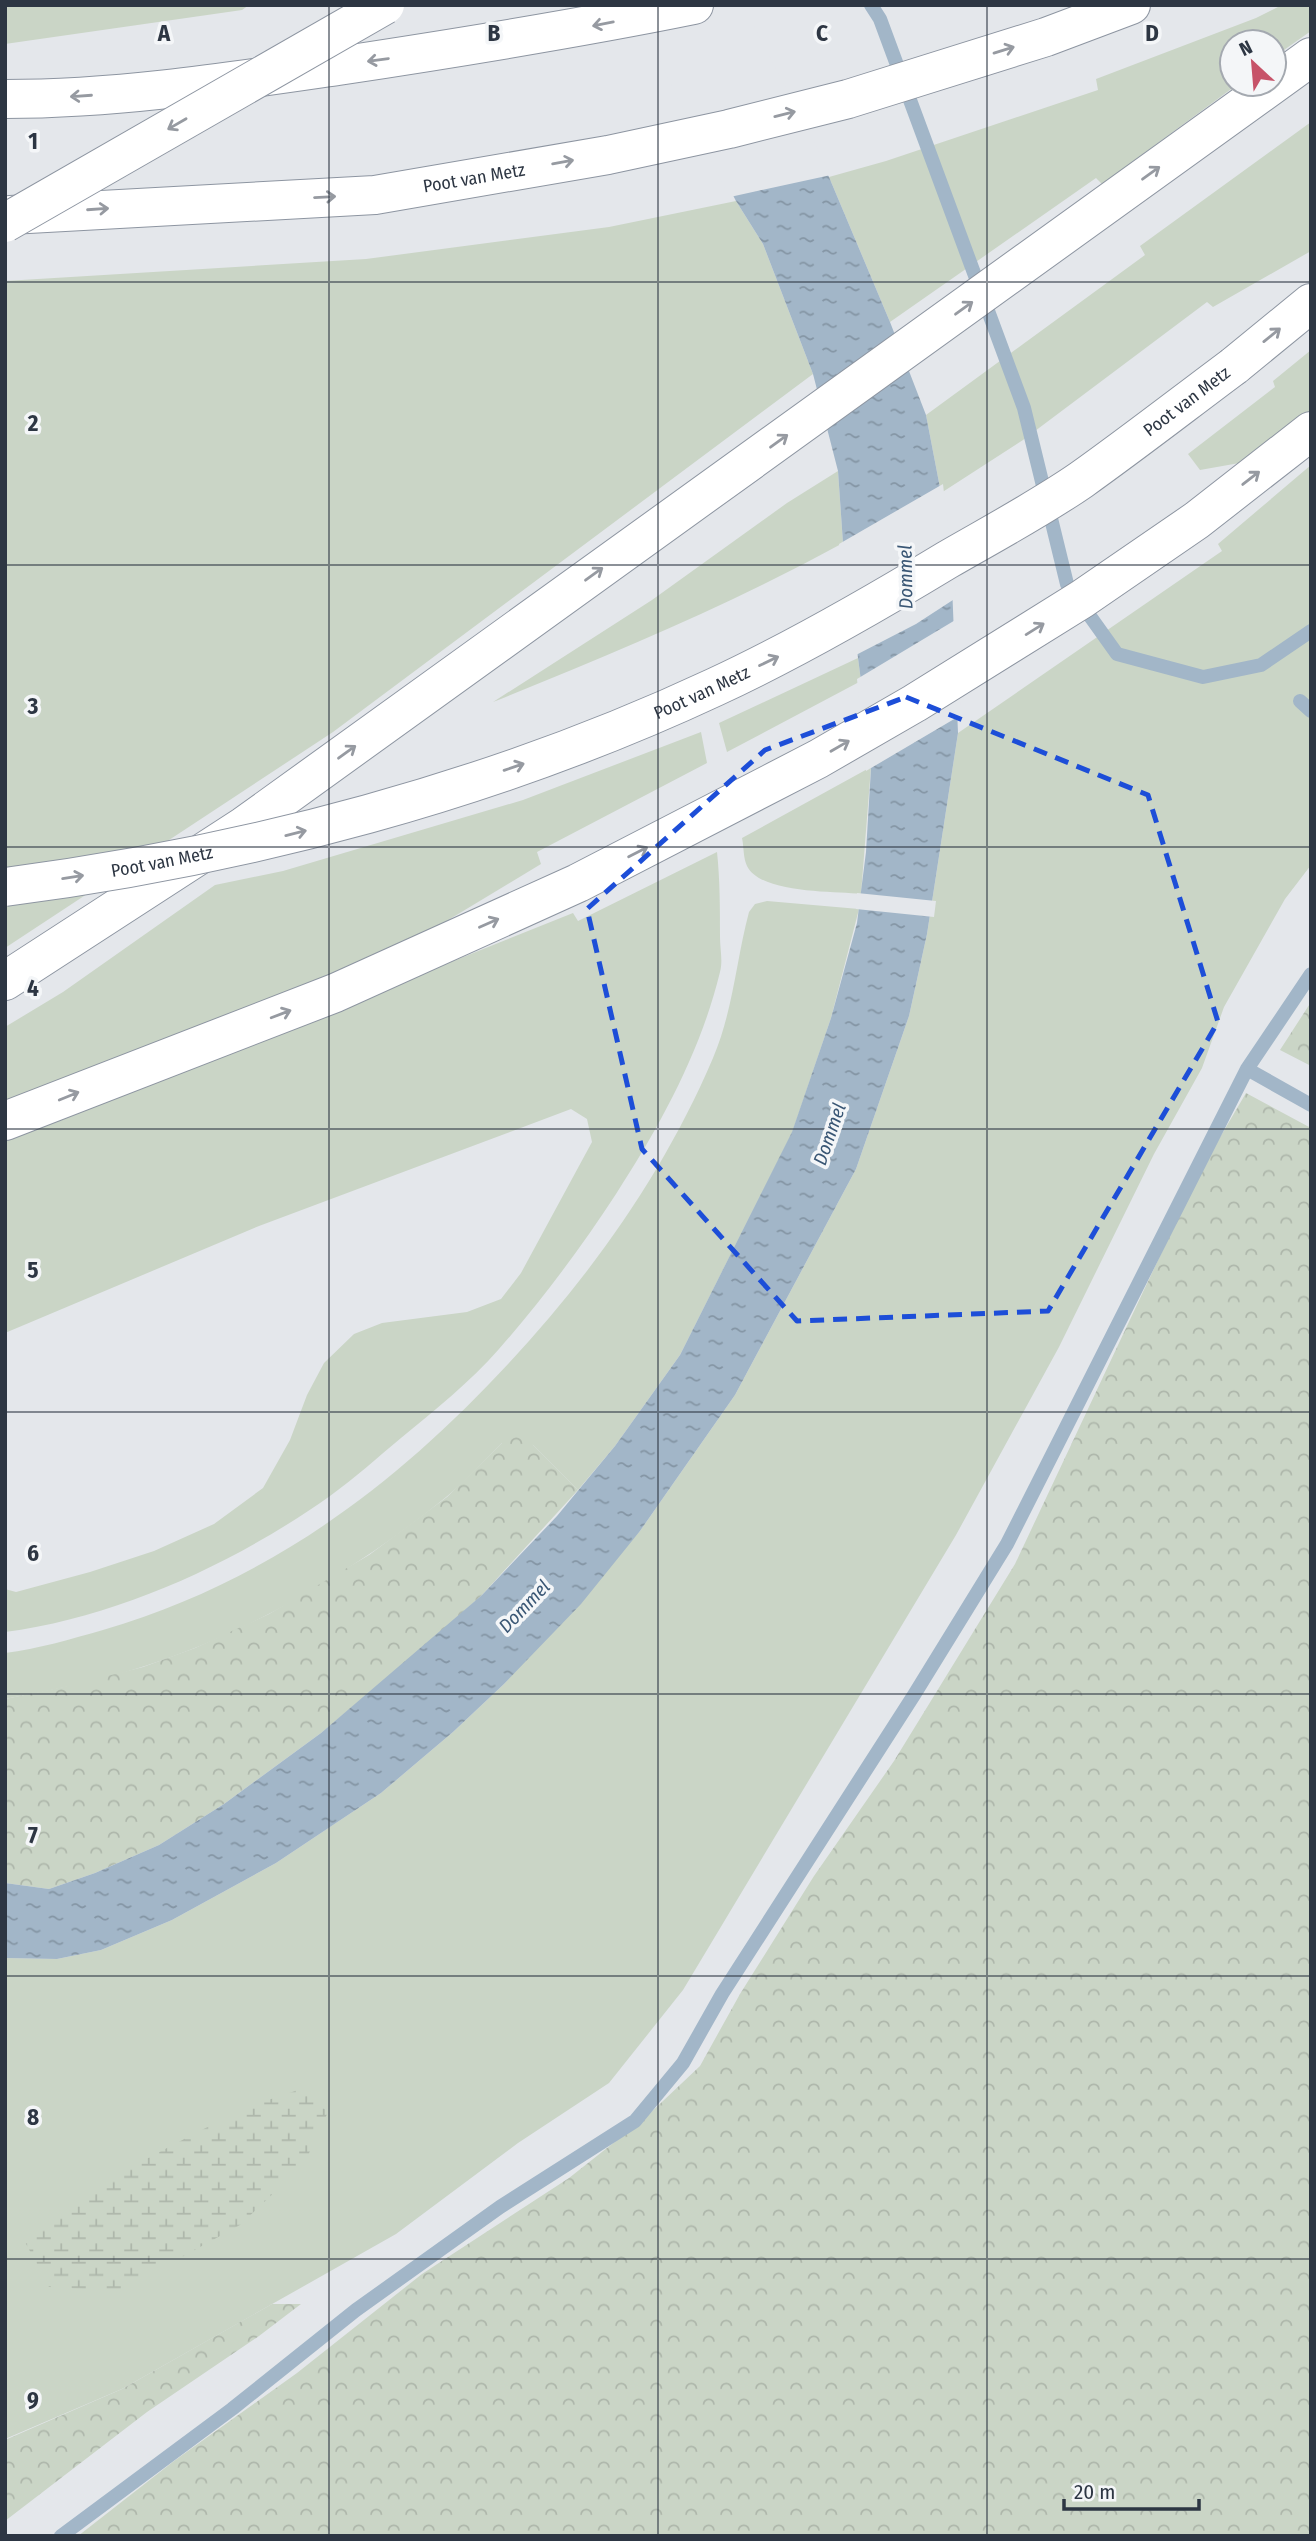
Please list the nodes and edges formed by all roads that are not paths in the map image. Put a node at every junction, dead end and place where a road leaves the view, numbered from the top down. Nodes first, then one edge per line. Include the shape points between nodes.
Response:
1 (385, 5) edge
2 (694, 5) edge
3 (1130, 5) edge
4 (1311, 57) edge
5 (5, 99) edge
6 (5, 215) edge
7 (5, 223) edge
8 (1311, 303) edge
9 (1311, 431) edge
10 (5, 887) edge
11 (5, 981) edge
12 (5, 1121) edge

1 -> 7 highway, bridge
2 -> 5 highway via 569,31 186,87
6 -> 3 highway, Poot van Metz via 375,195 608,155 848,99 1046,37
11 -> 4 highway via 244,826
10 -> 8 highway, Poot van Metz, bridge via 182,858 342,821 501,772 639,721 779,656 864,610 1079,482
12 -> 9 highway via 335,993 578,883 818,759 1082,600 1197,520

